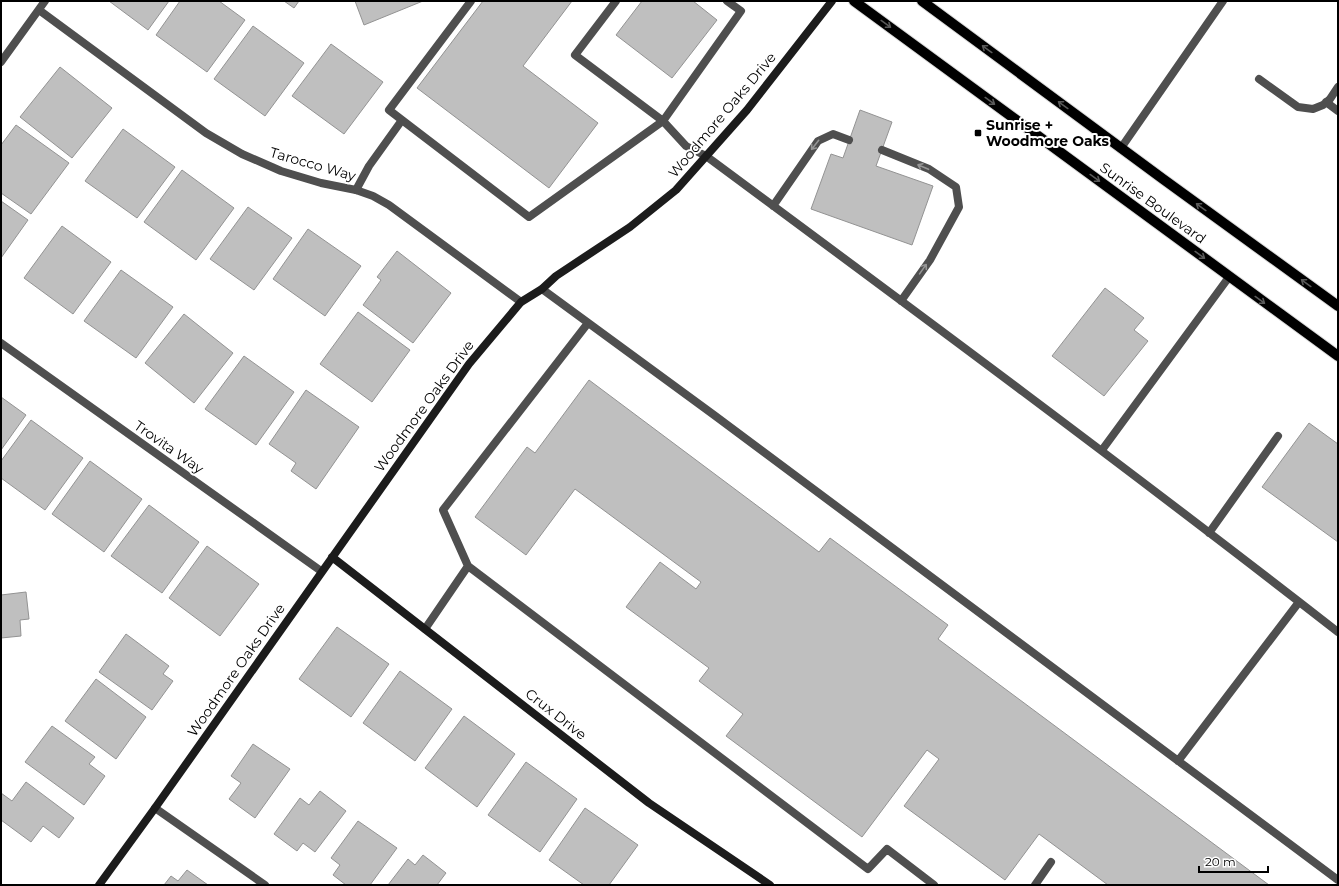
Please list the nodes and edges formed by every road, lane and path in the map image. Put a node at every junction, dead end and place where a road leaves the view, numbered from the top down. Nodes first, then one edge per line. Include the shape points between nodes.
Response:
1 (45, 1) edge
2 (470, 1) edge
3 (616, 1) edge
4 (727, 1) edge
5 (832, 1) edge
6 (854, 1) edge
7 (922, 1) edge
8 (1223, 1) edge
9 (39, 10) junction
10 (1, 62) edge
11 (1259, 79) dead end
12 (1338, 87) edge
13 (1326, 102) junction
14 (1338, 111) edge
15 (402, 120) junction
16 (663, 121) junction
17 (849, 140) dead end
18 (1121, 148) junction
19 (882, 150) dead end
20 (706, 156) junction
21 (356, 190) junction
22 (773, 206) junction
23 (1229, 277) junction
24 (542, 289) junction
25 (901, 301) junction
26 (521, 302) junction
27 (1336, 302) edge
28 (588, 323) junction
29 (1, 343) edge
30 (1338, 356) edge
31 (1278, 436) dead end
32 (1102, 450) junction
33 (1209, 533) junction
34 (332, 557) junction
35 (468, 566) junction
36 (321, 571) junction
37 (1299, 602) junction
38 (425, 629) junction
39 (1338, 632) edge
40 (1178, 761) junction
41 (155, 808) junction
42 (1051, 862) dead end
43 (1338, 880) edge
44 (99, 885) edge
45 (265, 885) edge
46 (770, 885) edge
47 (934, 885) edge
48 (1034, 885) edge

1 - 9 street
2 - 15 street via 389,110
3 - 16 street via 575,55
4 - 16 street via 741,11
5 - 20 street, Woodmore Oaks Drive via 747,110
6 -> 23 main road, Sunrise Boulevard
18 -> 7 main road, Sunrise Boulevard
8 - 18 street
9 - 10 street
9 - 21 street, Tarocco Way via 206,133 242,154 281,172
11 - 13 street via 1298,107 1313,109
12 - 13 street
13 - 14 street
15 - 16 street via 529,217
15 - 21 street via 369,166
16 - 20 street via 686,146
17 -> 22 street via 833,134 818,141
27 -> 18 main road, Sunrise Boulevard
25 -> 19 street via 930,260 959,207 956,187 929,169
20 - 22 street
20 - 24 street, Woodmore Oaks Drive via 676,190 630,227 556,276
21 - 26 street, Tarocco Way via 389,205
22 - 25 street
23 -> 30 main road, Sunrise Boulevard
23 - 32 street
24 - 26 street, Woodmore Oaks Drive
24 - 28 street
25 - 32 street
26 - 34 street, Woodmore Oaks Drive via 469,364
28 - 35 street via 443,510
28 - 40 street
29 - 36 street, Trovita Way
31 - 33 street
32 - 33 street
33 - 37 street
34 - 36 street, Woodmore Oaks Drive
34 - 38 street, Crux Drive
35 - 38 street
35 - 47 street via 868,869 888,849
36 - 41 street, Woodmore Oaks Drive
37 - 39 street
37 - 40 street
38 - 46 street, Crux Drive via 650,803
40 - 43 street
41 - 44 street, Woodmore Oaks Drive
41 - 45 street
42 - 48 street

